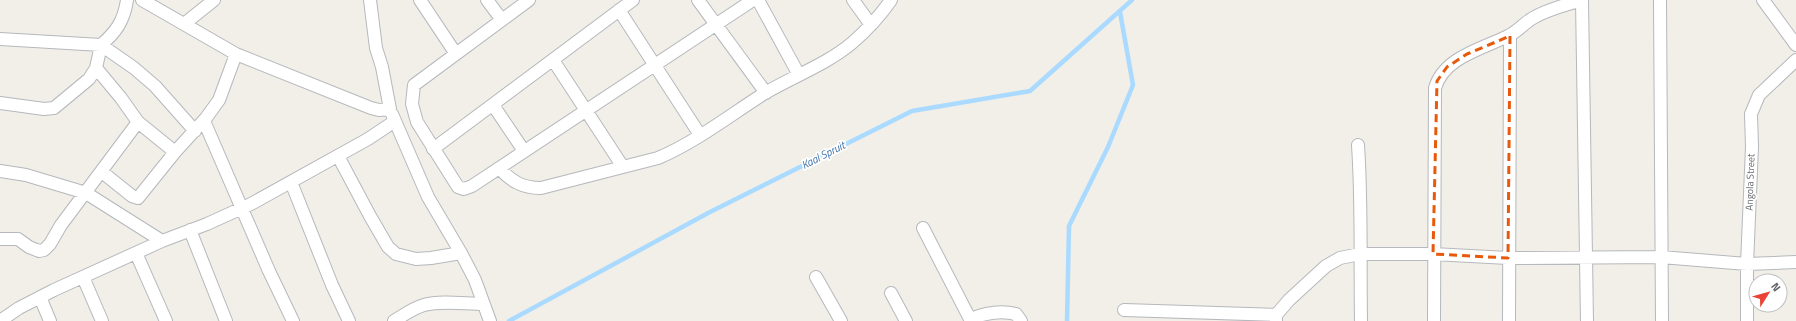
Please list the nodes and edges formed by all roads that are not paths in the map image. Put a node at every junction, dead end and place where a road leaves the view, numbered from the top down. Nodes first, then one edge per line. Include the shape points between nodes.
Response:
1 (127, 0) edge
2 (142, 0) edge
3 (214, 0) edge
4 (370, 0) edge
5 (420, 0) edge
6 (487, 0) edge
7 (529, 0) edge
8 (633, 0) edge
9 (698, 0) edge
10 (753, 0) edge
11 (758, 0) edge
12 (853, 0) edge
13 (891, 0) edge
14 (1582, 0) edge
15 (1660, 0) edge
16 (1763, 0) edge
17 (619, 10) junction
18 (502, 20) junction
19 (184, 24) junction
20 (716, 25) junction
21 (872, 25) junction
22 (1510, 36) junction
23 (0, 39) edge
24 (1796, 45) edge
25 (101, 46) junction
26 (236, 54) junction
27 (456, 54) junction
28 (553, 60) junction
29 (1796, 60) edge
30 (654, 65) junction
31 (96, 68) junction
32 (799, 75) junction
33 (766, 93) junction
34 (0, 103) edge
35 (493, 105) junction
36 (390, 109) junction
37 (586, 110) junction
38 (204, 121) junction
39 (395, 121) junction
40 (138, 122) junction
41 (195, 131) junction
42 (700, 135) junction
43 (1358, 145) dead end
44 (433, 149) junction
45 (524, 151) junction
46 (175, 152) junction
47 (338, 156) junction
48 (623, 167) junction
49 (499, 168) junction
50 (0, 171) edge
51 (102, 172) junction
52 (291, 182) junction
53 (86, 193) junction
54 (243, 208) junction
55 (923, 228) dead end
56 (190, 230) junction
57 (0, 239) edge
58 (162, 241) junction
59 (136, 253) junction
60 (461, 253) junction
61 (1360, 254) junction
62 (1433, 254) junction
63 (1508, 258) junction
64 (1587, 258) junction
65 (1662, 258) junction
66 (1796, 262) edge
67 (1747, 264) junction
68 (83, 277) junction
69 (816, 277) dead end
70 (891, 293) dead end
71 (40, 297) junction
72 (1124, 310) dead end
73 (487, 313) edge
74 (1276, 318) edge
75 (970, 320) edge
76 (0, 321) edge
77 (50, 321) edge
78 (102, 321) edge
79 (166, 321) edge
80 (226, 321) edge
81 (293, 321) edge
82 (349, 321) edge
83 (394, 321) edge
84 (842, 321) edge
85 (906, 321) edge
86 (1021, 321) edge
87 (1361, 321) edge
88 (1434, 321) edge
89 (1509, 321) edge
90 (1587, 321) edge
91 (1662, 321) edge
92 (1747, 321) edge

1 - 25 street via 125,14 118,29
2 - 19 street
3 - 19 street
4 - 36 street via 376,48
5 - 27 street
6 - 18 street
7 - 18 street
8 - 17 street
9 - 20 street
10 - 20 street
11 - 32 street
12 - 21 street
13 - 21 street
14 - 22 street via 1533,17
14 - 64 street
15 - 65 street
16 - 24 street
17 - 28 street
17 - 30 street
18 - 27 street
19 - 26 street
20 - 30 street
20 - 33 street
21 - 32 street via 852,44
22 - 62 street via 1467,54 1447,67 1437,81
22 - 63 street
23 - 25 street
25 - 31 street
25 - 41 street via 155,86
26 - 36 street via 371,108
26 - 38 street via 219,100
27 - 44 street via 414,85 414,116
28 - 35 street
28 - 37 street
29 - 67 street, Angola Street via 1759,95 1751,114
30 - 37 street
30 - 42 street
31 - 34 street via 85,84 54,108
31 - 40 street
32 - 33 street
33 - 42 street
35 - 44 street
35 - 45 street
36 - 39 street
37 - 45 street
37 - 48 street
38 - 41 street
38 - 54 street
39 - 47 street
39 - 60 street via 428,198
40 - 46 street
40 - 51 street
41 - 46 street
42 - 48 street via 670,153
43 - 61 street
44 - 49 street via 456,185 461,188 472,186
45 - 49 street
46 - 51 street via 138,198
47 - 52 street
47 - 60 street via 388,248 396,254 416,258
48 - 49 street via 541,188 515,183
50 - 53 street via 26,175
51 - 53 street
52 - 54 street
52 - 82 street
53 - 57 street via 44,250 39,251 18,239
53 - 58 street
54 - 56 street
54 - 81 street
55 - 75 street
56 - 58 street
56 - 80 street
58 - 59 street
59 - 68 street
59 - 79 street
60 - 73 street via 475,280
61 - 62 street
61 - 74 street via 1340,258 1326,266 1295,293
61 - 87 street
62 - 63 street
62 - 88 street
63 - 64 street
63 - 89 street
64 - 65 street
64 - 90 street
65 - 67 street
65 - 91 street
66 - 67 street
67 - 92 street, Angola Street
68 - 71 street
68 - 78 street
69 - 84 street
70 - 85 street
71 - 76 street
71 - 77 street
72 - 74 street
73 - 83 street via 439,303 425,304
75 - 86 street via 990,313 1005,312 1016,314

